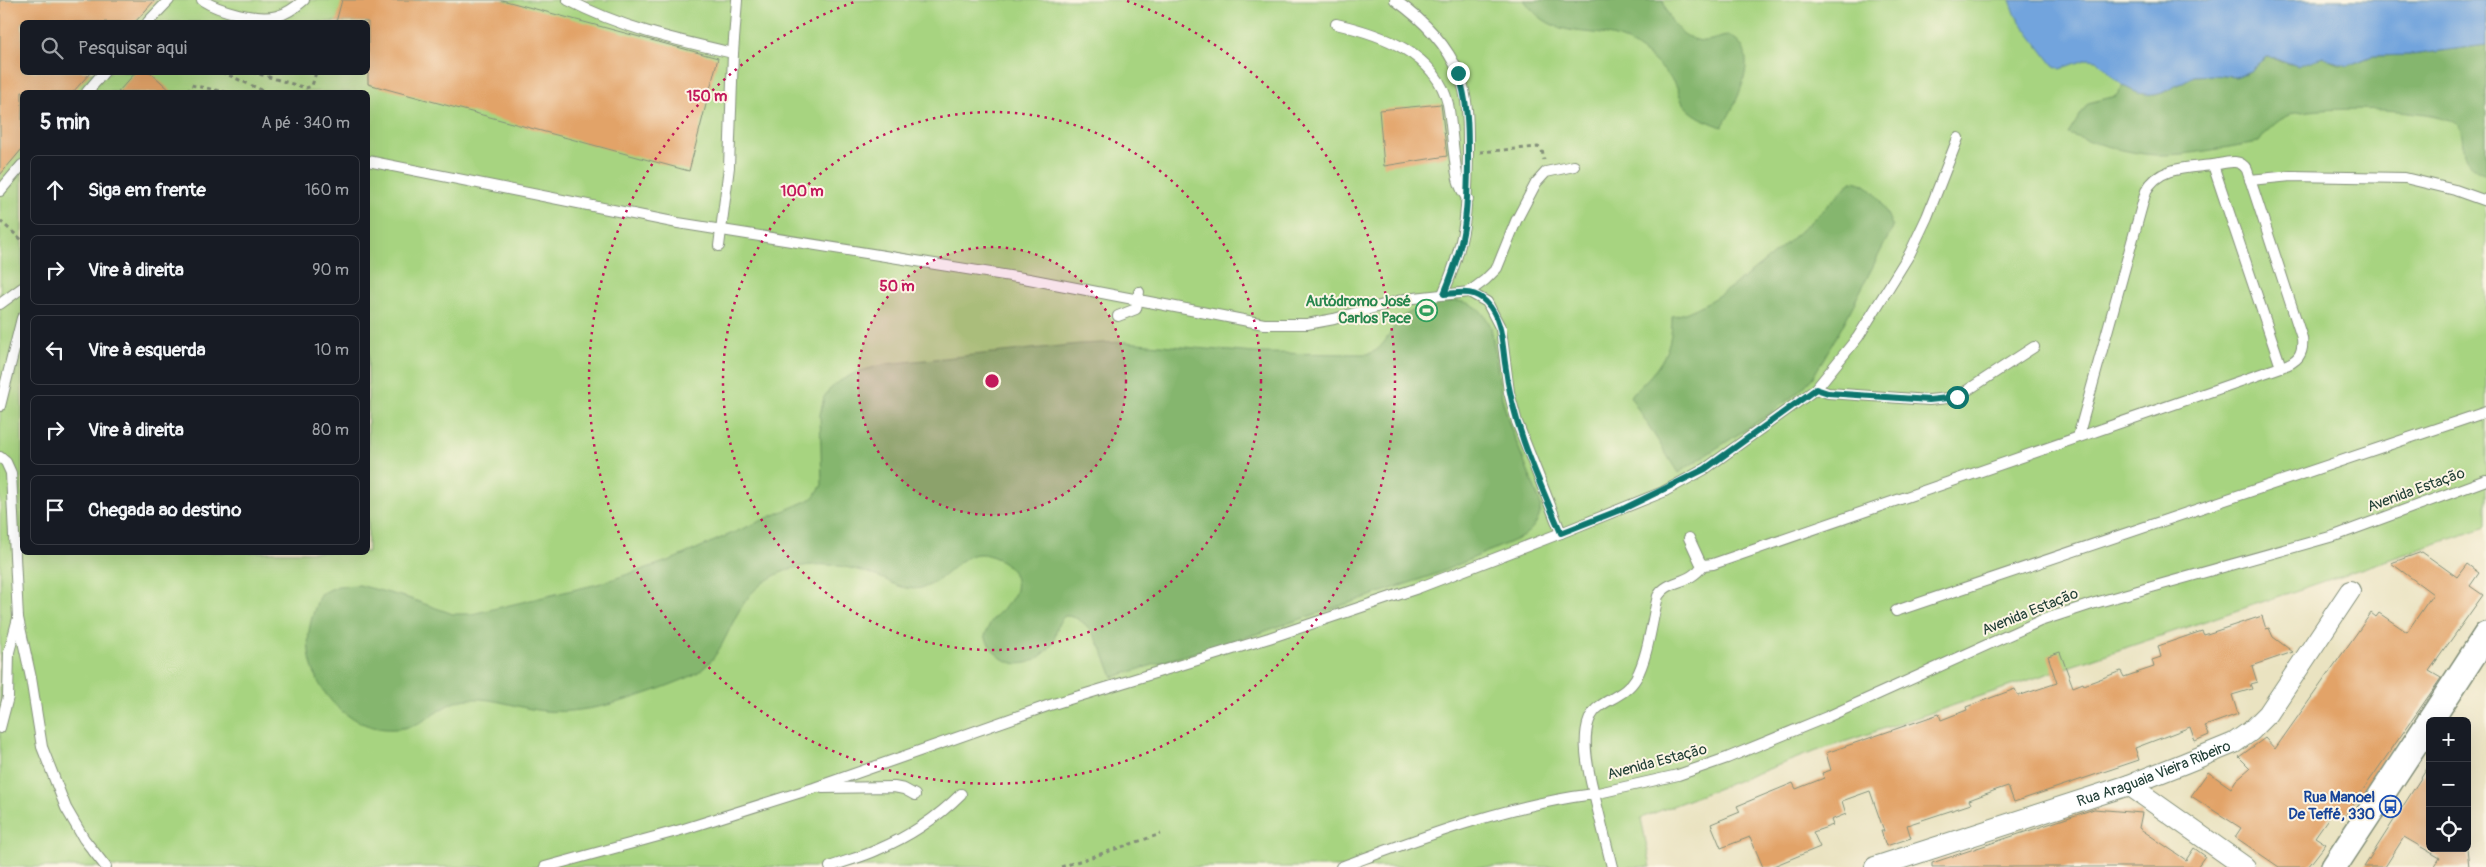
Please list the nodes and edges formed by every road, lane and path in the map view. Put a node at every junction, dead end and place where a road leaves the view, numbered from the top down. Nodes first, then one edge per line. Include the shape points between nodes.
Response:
1 (169, 0) edge
2 (202, 0) edge
3 (304, 0) edge
4 (568, 0) edge
5 (737, 0) edge
6 (1395, 0) edge
7 (150, 20) edge
8 (1336, 24) dead end
9 (733, 53) junction
10 (101, 75) edge
11 (229, 75) edge
12 (262, 75) edge
13 (315, 75) edge
14 (88, 90) edge
15 (189, 90) edge
16 (214, 90) edge
17 (262, 90) edge
18 (1958, 138) dead end
19 (1468, 154) junction
20 (370, 160) edge
21 (2213, 165) junction
22 (1574, 166) dead end
23 (20, 167) edge
24 (1546, 172) junction
25 (2250, 180) junction
26 (0, 191) edge
27 (1468, 199) junction
28 (2486, 201) edge
29 (0, 221) edge
30 (721, 230) junction
31 (20, 238) edge
32 (719, 246) dead end
33 (20, 289) edge
34 (1469, 292) junction
35 (1444, 294) junction
36 (1138, 296) junction
37 (0, 304) edge
38 (1118, 316) dead end
39 (20, 326) edge
40 (2034, 347) dead end
41 (2281, 368) junction
42 (1816, 389) junction
43 (0, 406) edge
44 (2486, 412) edge
45 (2078, 438) junction
46 (0, 457) edge
47 (2486, 480) edge
48 (1561, 533) junction
49 (1689, 538) dead end
50 (1703, 565) junction
51 (2350, 591) dead end
52 (1896, 611) dead end
53 (18, 618) junction
54 (2486, 635) edge
55 (2433, 717) edge
56 (2426, 727) edge
57 (0, 728) edge
58 (2129, 785) junction
59 (814, 788) junction
60 (961, 794) dead end
61 (1594, 794) junction
62 (915, 795) dead end
63 (1162, 834) dead end
64 (1887, 865) edge
65 (106, 867) edge
66 (546, 867) edge
67 (830, 867) edge
68 (1061, 867) edge
69 (1341, 867) edge
70 (1612, 867) edge
71 (2245, 867) edge
72 (2334, 867) edge

1 - 7 lane
2 - 3 lane via 228,11 267,17 288,12
4 - 9 lane via 638,30
5 - 9 lane
6 - 19 lane via 1424,22 1458,73 1466,100
8 - 27 lane via 1404,48 1418,57 1437,80 1448,103 1460,187
9 - 30 lane via 728,166
10 - 14 lane
11 - 17 path
12 - 13 path via 306,88 312,86
15 - 16 path via 191,86
18 - 42 lane via 1910,253 1858,336
19 - 24 path via 1540,147
19 - 27 lane
20 - 30 lane
21 - 25 lane via 2239,162
21 - 41 lane
21 - 45 lane via 2166,172 2151,181 2146,191
22 - 24 lane
23 - 26 lane
24 - 34 lane via 1529,192 1497,268
25 - 28 lane via 2291,176 2405,178
25 - 41 lane via 2302,338 2303,347 2298,359
27 - 35 lane via 1461,246
29 - 31 path
30 - 32 lane
30 - 36 lane
33 - 37 lane
34 - 35 lane
34 - 48 lane via 1487,302 1501,329 1508,392 1516,422
35 - 36 lane via 1405,299 1334,320 1290,326 1264,324
36 - 38 lane via 1134,311
39 - 43 lane
40 - 42 lane via 1966,392 1944,400 1828,393
41 - 45 lane
42 - 48 lane via 1705,469 1648,498
44 - 52 lane
45 - 50 lane
46 - 53 lane via 11,473
47 - 61 lane, Avenida Estação via 2337,536 2040,621 1827,718 1727,758 1678,775
48 - 59 lane via 1418,588 1269,638 1050,705
49 - 50 lane
50 - 61 lane via 1690,579 1661,590 1636,678 1627,689 1591,714 1586,731 1587,764
51 - 58 street, Rua Araguaia Vieira Ribeiro via 2268,714 2251,731 2234,743
53 - 57 lane via 9,652 8,697
53 - 65 lane via 42,747 50,771 76,825
54 - 55 street
56 - 72 street
58 - 64 street, Rua Araguaia Vieira Ribeiro
58 - 71 street
59 - 62 lane via 894,787
59 - 66 lane via 684,829
60 - 67 lane via 931,820 904,837
61 - 69 lane, Avenida Estação via 1528,805
61 - 70 lane, Avenida Estação
63 - 68 path

